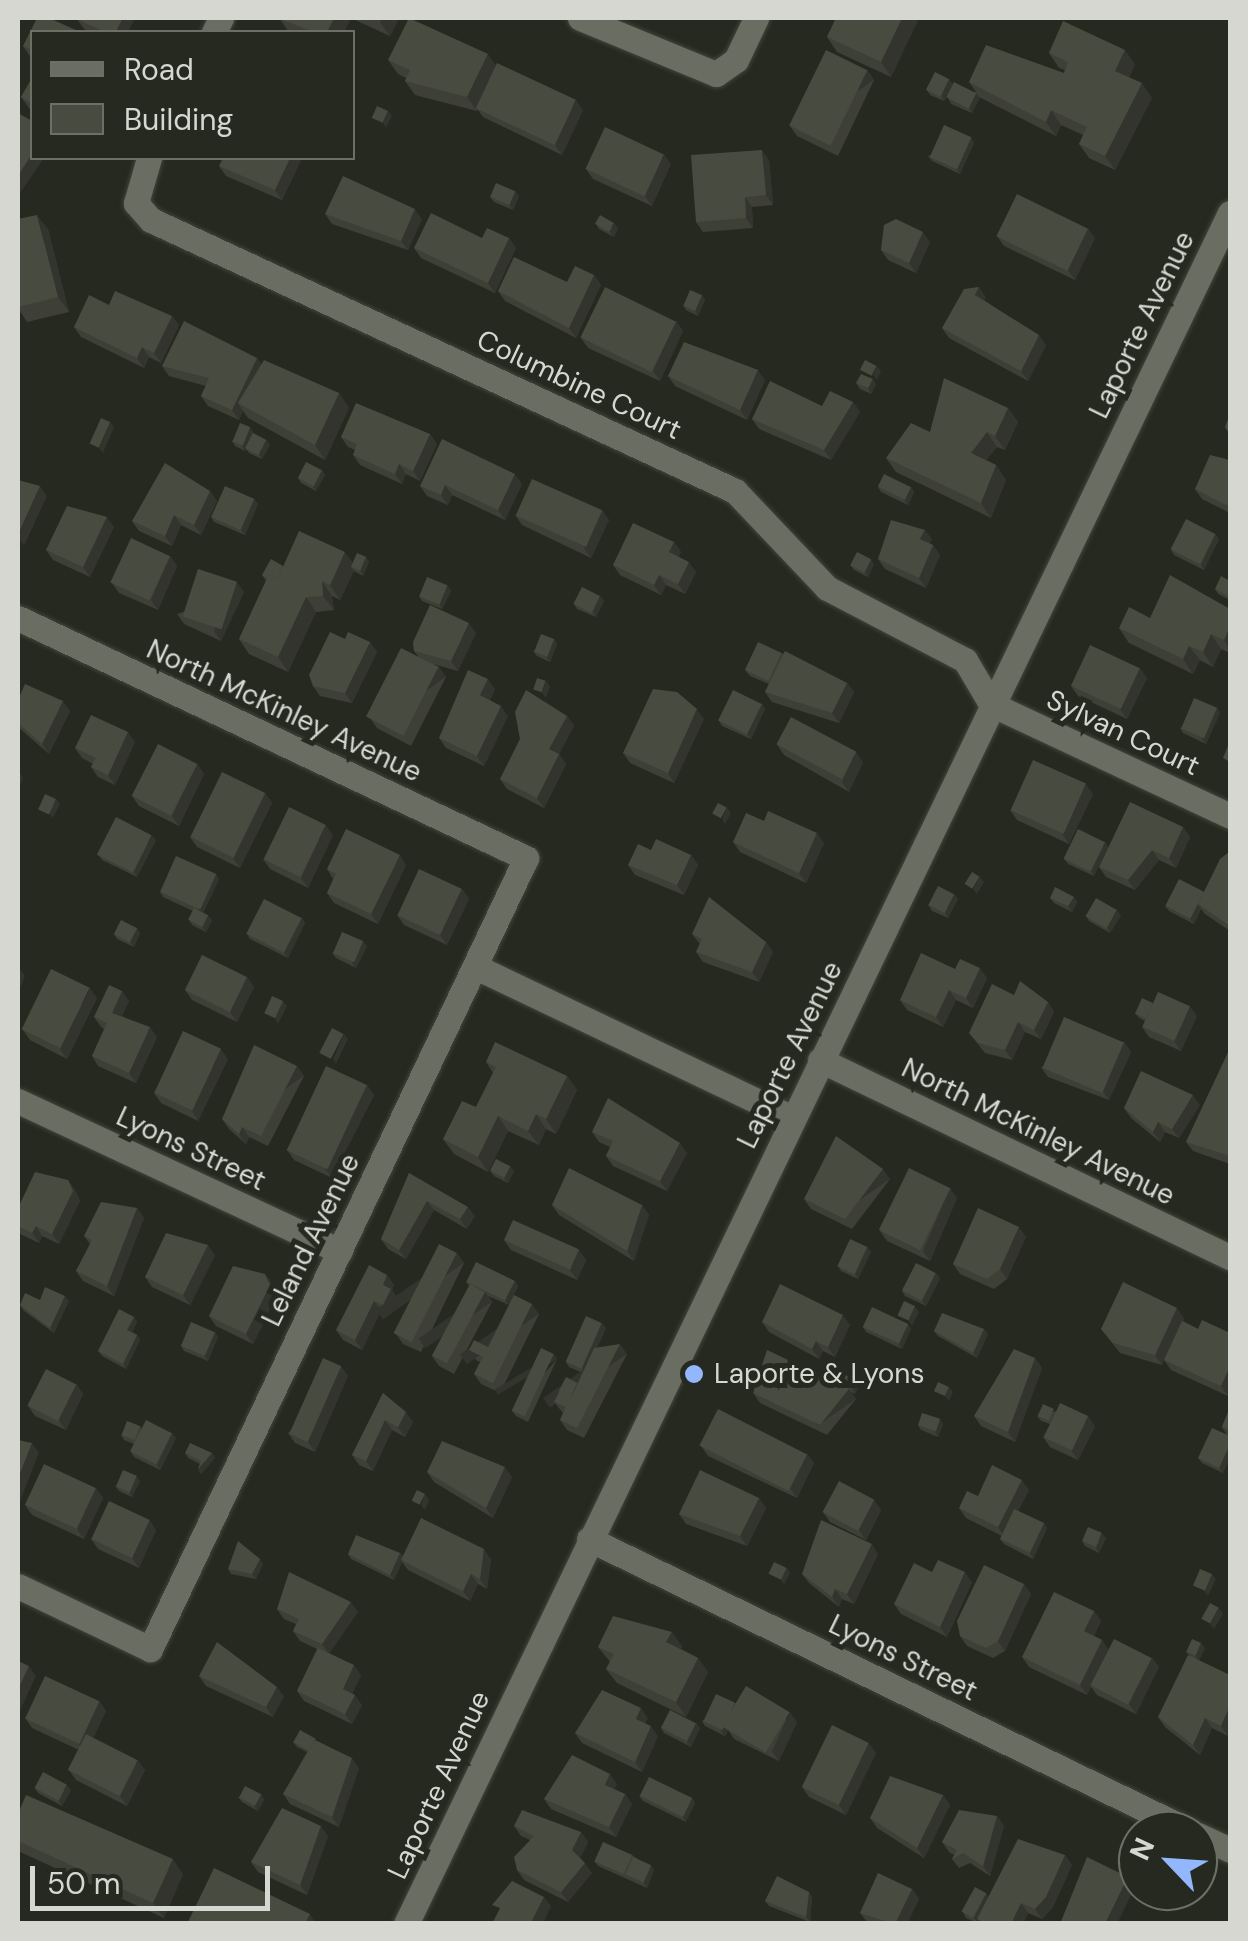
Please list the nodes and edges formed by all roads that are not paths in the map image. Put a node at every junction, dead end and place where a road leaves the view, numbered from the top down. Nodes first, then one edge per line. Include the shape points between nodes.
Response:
1 (580, 18) edge
2 (756, 18) edge
3 (148, 160) edge
4 (1230, 213) edge
5 (18, 618) edge
6 (991, 704) junction
7 (1230, 816) edge
8 (526, 858) joint
9 (476, 967) junction
10 (820, 1060) junction
11 (18, 1101) edge
12 (793, 1118) junction
13 (340, 1251) junction
14 (1230, 1257) edge
15 (589, 1539) junction
16 (18, 1586) edge
17 (1149, 1811) edge
18 (406, 1924) edge

1 - 2 street via 716,74 736,60
3 - 6 street, Columbine Court via 136,203 151,220 735,491 827,588 965,660
4 - 6 street, Laporte Avenue
5 - 8 street, North McKinley Avenue
6 - 7 street, Sylvan Court
6 - 10 street, Laporte Avenue
8 - 9 street, Leland Avenue
9 - 12 street
9 - 13 street, Leland Avenue
10 - 12 street, Laporte Avenue
10 - 14 street, North McKinley Avenue
11 - 13 street, Lyons Street
12 - 15 street, Laporte Avenue
13 - 16 street, Leland Avenue via 150,1649
15 - 17 street, Lyons Street
15 - 18 street, Laporte Avenue

